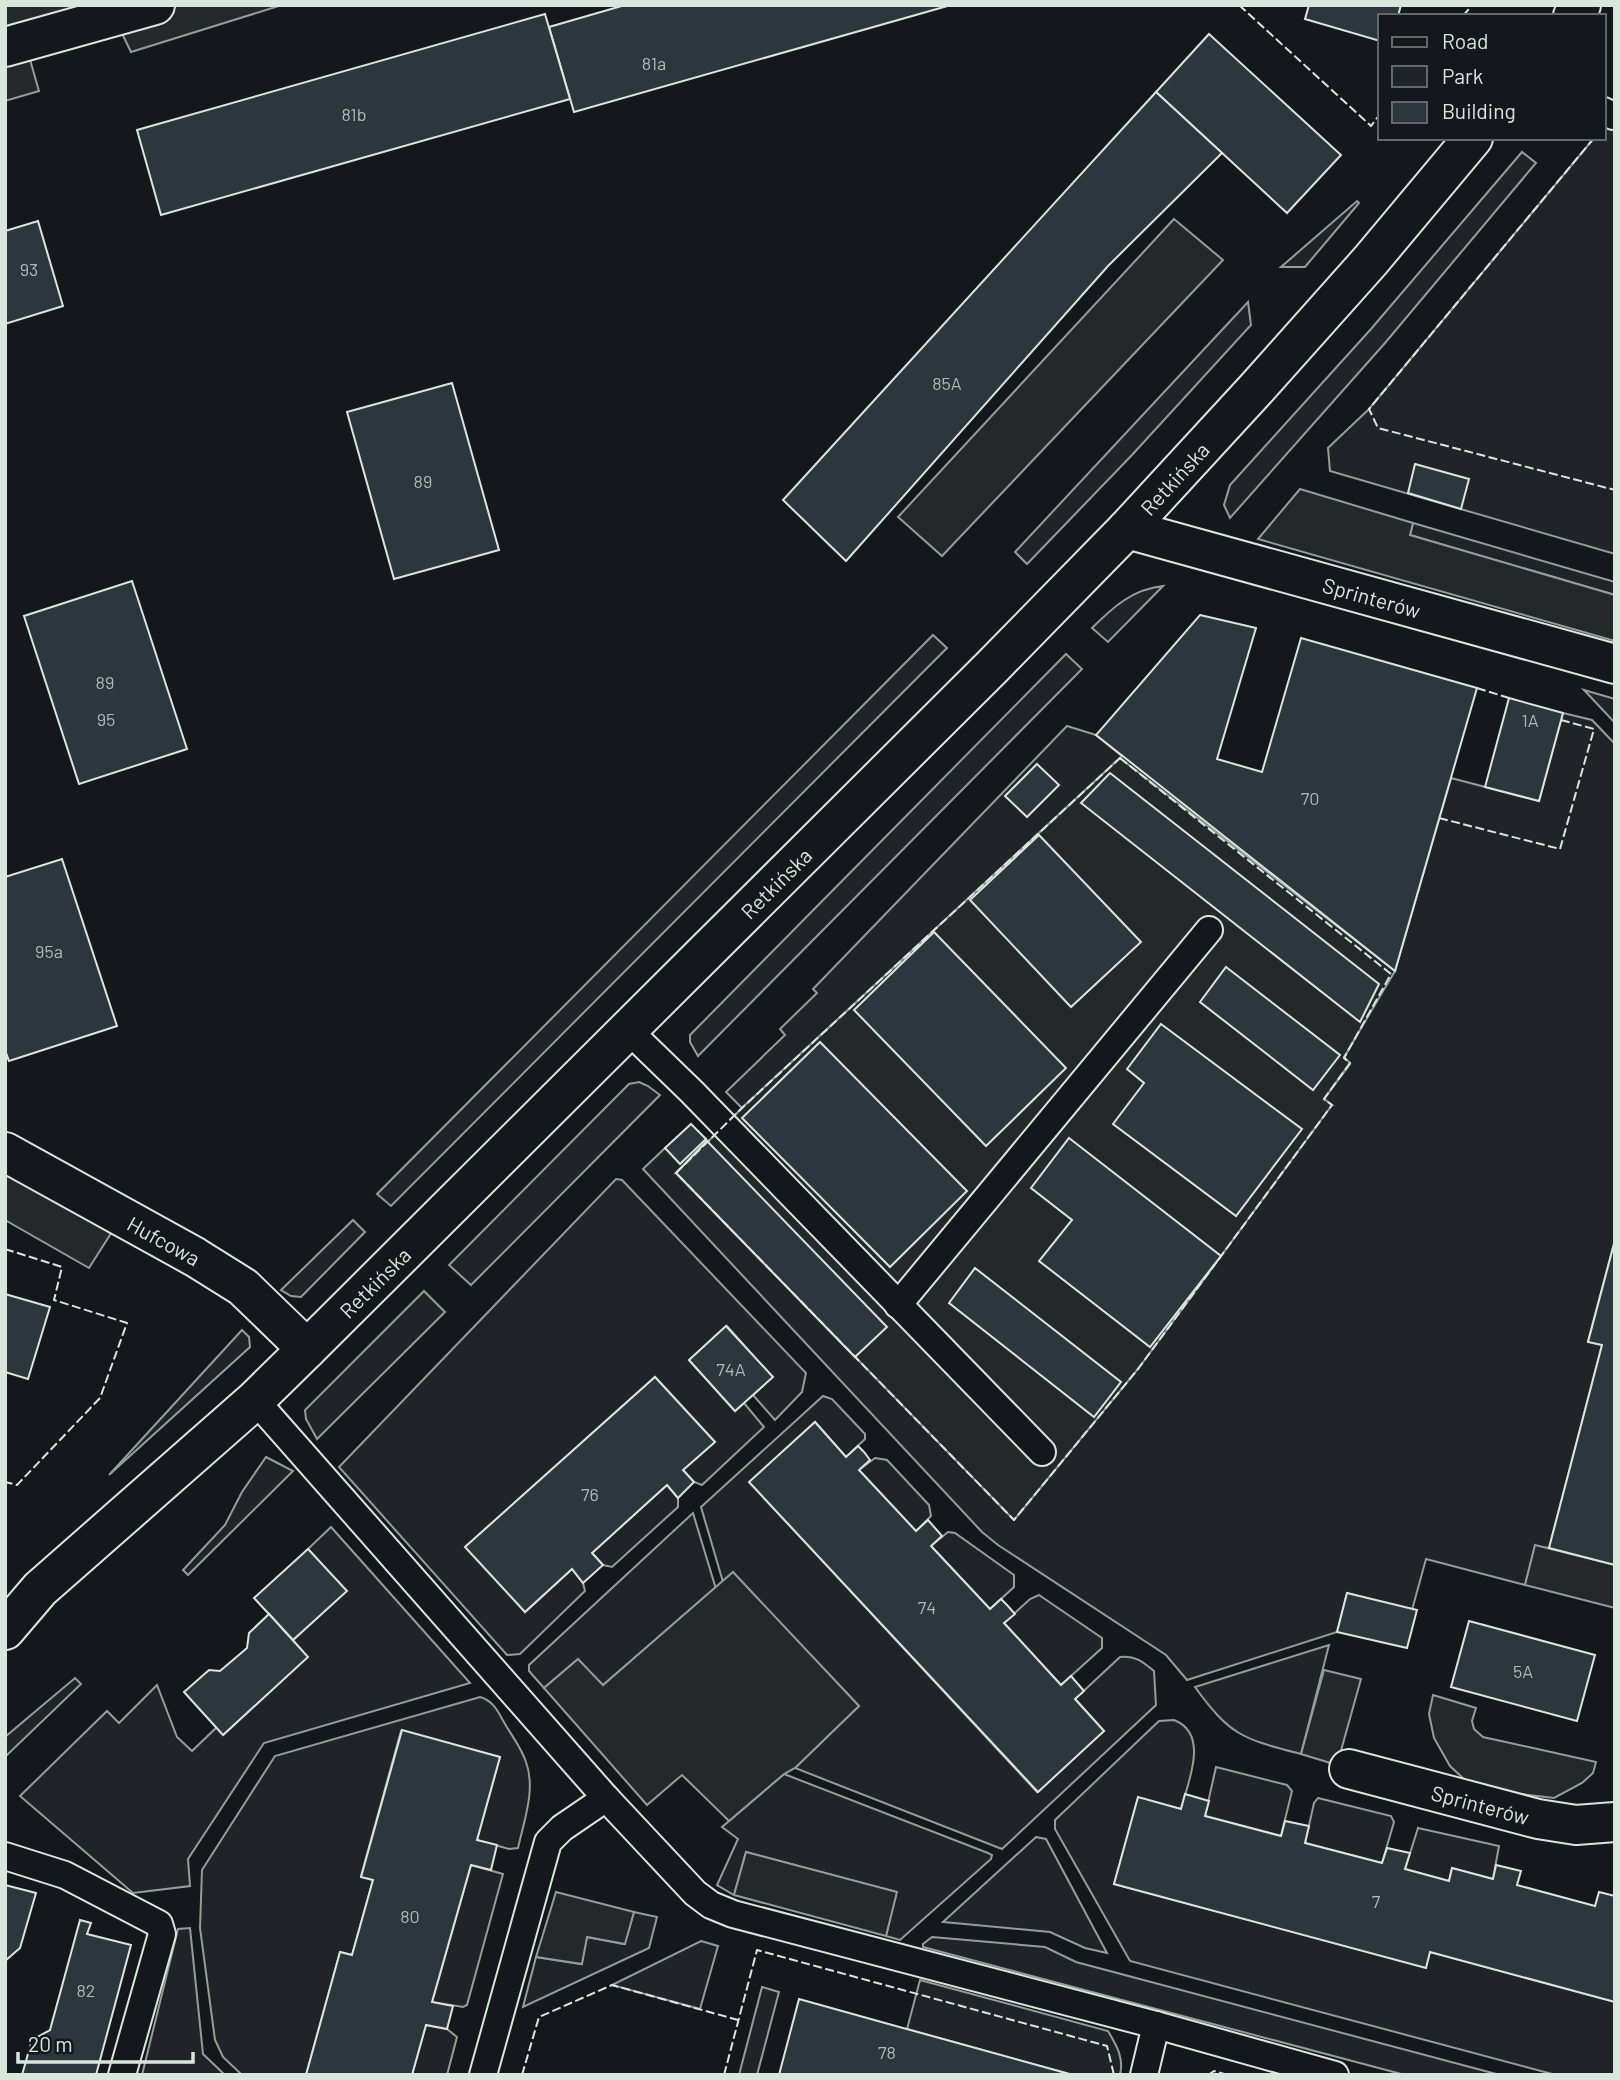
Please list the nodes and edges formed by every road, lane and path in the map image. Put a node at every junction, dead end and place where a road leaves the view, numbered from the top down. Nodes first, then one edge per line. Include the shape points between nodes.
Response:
1 (155, 5) edge
2 (5, 47) edge
3 (1471, 140) edge
4 (1127, 529) junction
5 (1615, 664) edge
6 (1209, 930) dead end
7 (628, 1030) junction
8 (5, 1152) edge
9 (898, 1306) junction
10 (307, 1349) junction
11 (255, 1400) junction
12 (1042, 1452) dead end
13 (40, 1589) junction
14 (5, 1610) edge
15 (5, 1630) edge
16 (1349, 1769) dead end
17 (606, 1798) junction
18 (1615, 1822) edge
19 (5, 1856) edge
20 (1156, 2025) junction
21 (122, 2075) edge
22 (484, 2075) edge
23 (1144, 2075) edge
24 (1335, 2075) edge

1 - 2 street
3 - 4 street, Retkińska via 1371,260
4 - 5 street, Sprinterów
4 - 7 street, Retkińska
6 - 9 lane
7 - 9 lane
7 - 10 street, Retkińska
8 - 10 street, Hufcowa via 243,1287
9 - 12 lane
10 - 11 street, Retkińska
11 - 13 street, Retkińska
11 - 17 lane
13 - 14 street, Retkińska
13 - 15 street, Retkińska
16 - 18 street, Sprinterów via 1538,1819 1576,1825
17 - 20 lane via 695,1894 711,1905
17 - 22 lane via 548,1842
19 - 21 lane via 65,1875 159,1924 162,1934
20 - 23 lane
20 - 24 lane

